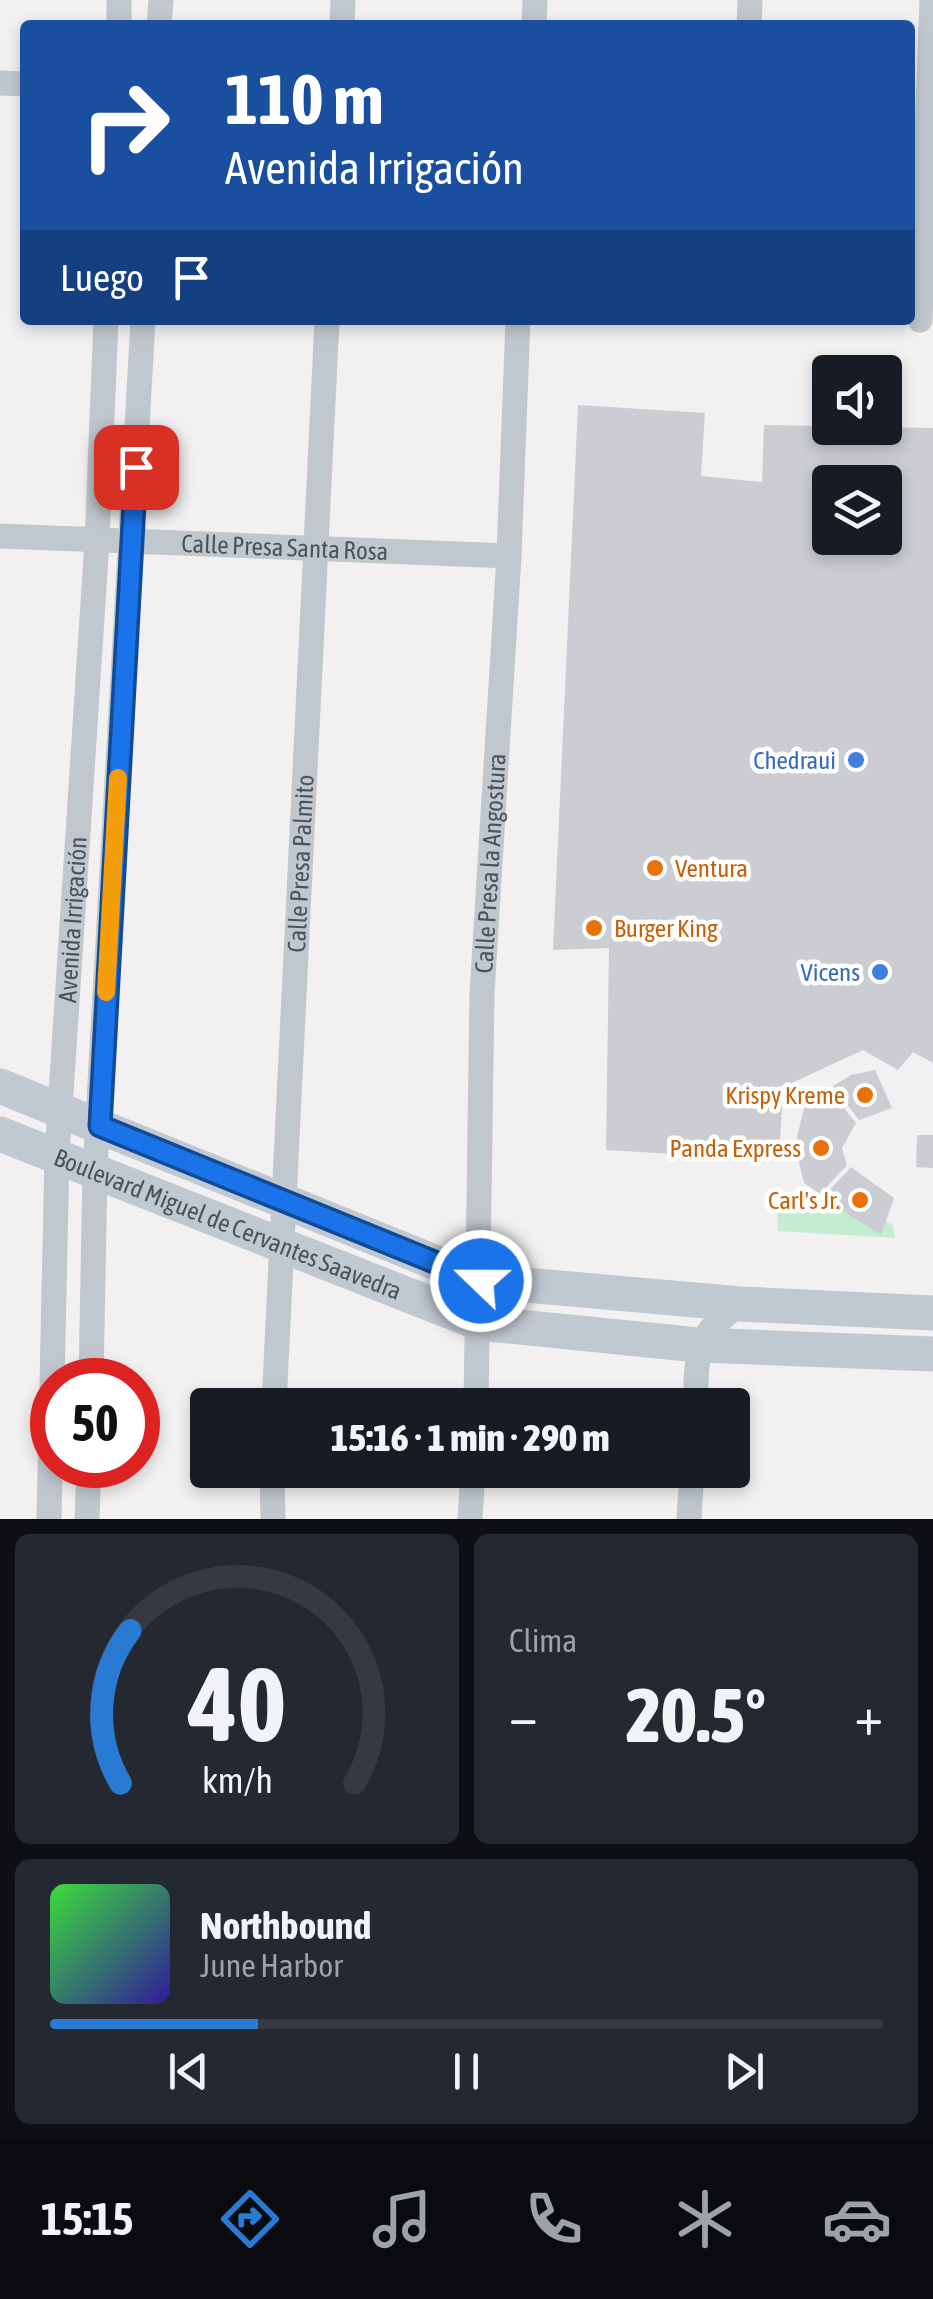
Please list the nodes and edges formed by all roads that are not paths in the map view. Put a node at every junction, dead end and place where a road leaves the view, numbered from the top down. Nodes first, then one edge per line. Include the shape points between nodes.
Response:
1 (932, 0) edge
2 (921, 320) edge
3 (106, 325) edge
4 (144, 325) edge
5 (327, 325) edge
6 (518, 325) edge
7 (0, 536) edge
8 (132, 540) junction
9 (97, 541) junction
10 (316, 550) junction
11 (509, 556) junction
12 (0, 1086) edge
13 (60, 1110) junction
14 (100, 1126) junction
15 (0, 1134) edge
16 (57, 1155) junction
17 (96, 1171) junction
18 (286, 1201) junction
19 (281, 1247) junction
20 (481, 1281) junction
21 (740, 1304) junction
22 (933, 1313) edge
23 (480, 1323) junction
24 (698, 1345) junction
25 (933, 1354) edge
26 (91, 1358) edge
27 (275, 1388) edge
28 (477, 1388) edge
29 (696, 1388) edge
30 (88, 1488) edge
31 (272, 1488) edge
32 (472, 1488) edge
33 (691, 1488) edge
34 (49, 1519) edge
35 (87, 1519) edge
36 (272, 1519) edge
37 (470, 1519) edge
38 (689, 1519) edge

1 - 2 street
3 - 9 street, Avenida Irrigación
4 - 8 street, Avenida Irrigación
5 - 10 street, Calle Presa Palmito
6 - 11 street, Calle Presa la Angostura
7 - 9 street, Calle Presa Santa Rosa
8 - 9 street, Calle Presa Santa Rosa
8 - 10 street, Calle Presa Santa Rosa
8 - 14 street, Avenida Irrigación
9 - 13 street, Avenida Irrigación
10 - 11 street, Calle Presa Santa Rosa
10 - 18 street, Calle Presa Palmito
11 - 20 street, Calle Presa la Angostura via 482,992
12 - 13 main road, Boulevard Miguel de Cervantes Saavedra
13 - 14 main road, Boulevard Miguel de Cervantes Saavedra
13 - 16 street, Avenida Irrigación
14 - 17 street, Avenida Irrigación
14 - 18 main road, Boulevard Miguel de Cervantes Saavedra
15 - 16 main road, Boulevard Miguel de Cervantes Saavedra
16 - 17 main road, Boulevard Miguel de Cervantes Saavedra
16 - 34 street, Avenida Irrigación
17 - 19 main road, Boulevard Miguel de Cervantes Saavedra
17 - 26 street, Avenida Irrigación
18 - 19 street, Calle Presa Palmito
18 - 20 main road, Boulevard Miguel de Cervantes Saavedra
19 - 23 main road, Boulevard Miguel de Cervantes Saavedra
19 - 27 street, Calle Presa Palmito
20 - 21 main road, Boulevard Miguel de Cervantes Saavedra
20 - 23 street, Calle Presa la Angostura
21 - 22 main road, Boulevard Miguel de Cervantes Saavedra
21 - 24 street
23 - 24 main road, Boulevard Miguel de Cervantes Saavedra
23 - 28 street, Calle Presa la Angostura
24 - 25 main road, Boulevard Miguel de Cervantes Saavedra
24 - 29 street
30 - 35 street
31 - 36 street
32 - 37 street
33 - 38 street

